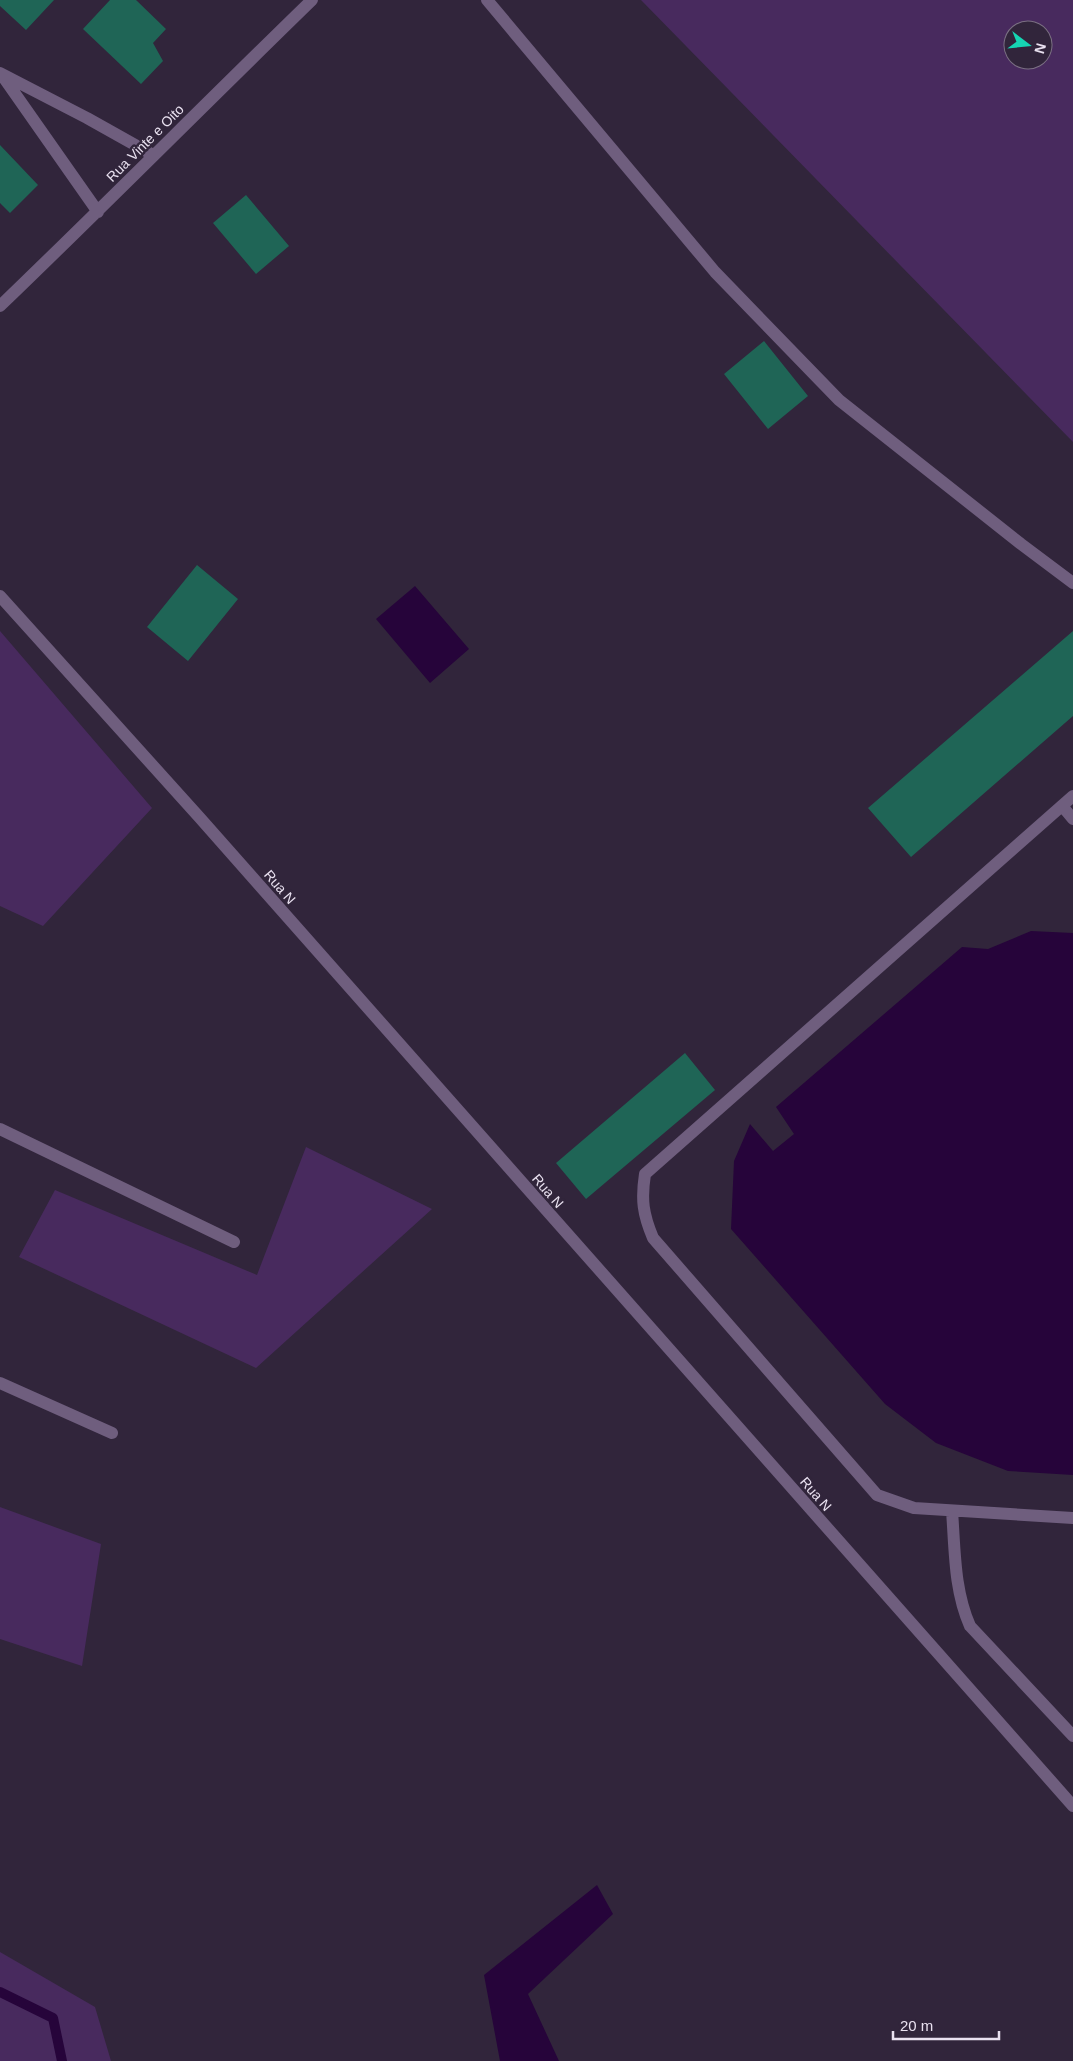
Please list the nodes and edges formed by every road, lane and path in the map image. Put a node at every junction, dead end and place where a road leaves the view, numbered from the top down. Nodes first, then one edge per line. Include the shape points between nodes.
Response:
1 (312, 0) edge
2 (487, 0) edge
3 (1, 75) edge
4 (153, 155) junction
5 (98, 212) junction
6 (0, 306) edge
7 (1073, 583) edge
8 (0, 596) edge
9 (1073, 796) edge
10 (1062, 807) junction
11 (1073, 819) edge
12 (0, 1129) edge
13 (234, 1242) dead end
14 (0, 1383) edge
15 (112, 1433) dead end
16 (952, 1511) junction
17 (1073, 1518) edge
18 (1073, 1736) edge
19 (1073, 1806) edge

1 - 4 street, Rua Vinte e Oito
2 - 7 street via 715,272 839,400
3 - 4 street
3 - 5 street
4 - 5 street, Rua Vinte e Oito
5 - 6 street, Rua Vinte e Oito
8 - 19 street, Rua N
9 - 10 street
10 - 11 street
10 - 16 street via 645,1174 642,1192 643,1214 653,1238 877,1495 914,1508
12 - 13 street
14 - 15 street
16 - 17 street
16 - 18 street via 958,1589 970,1626

